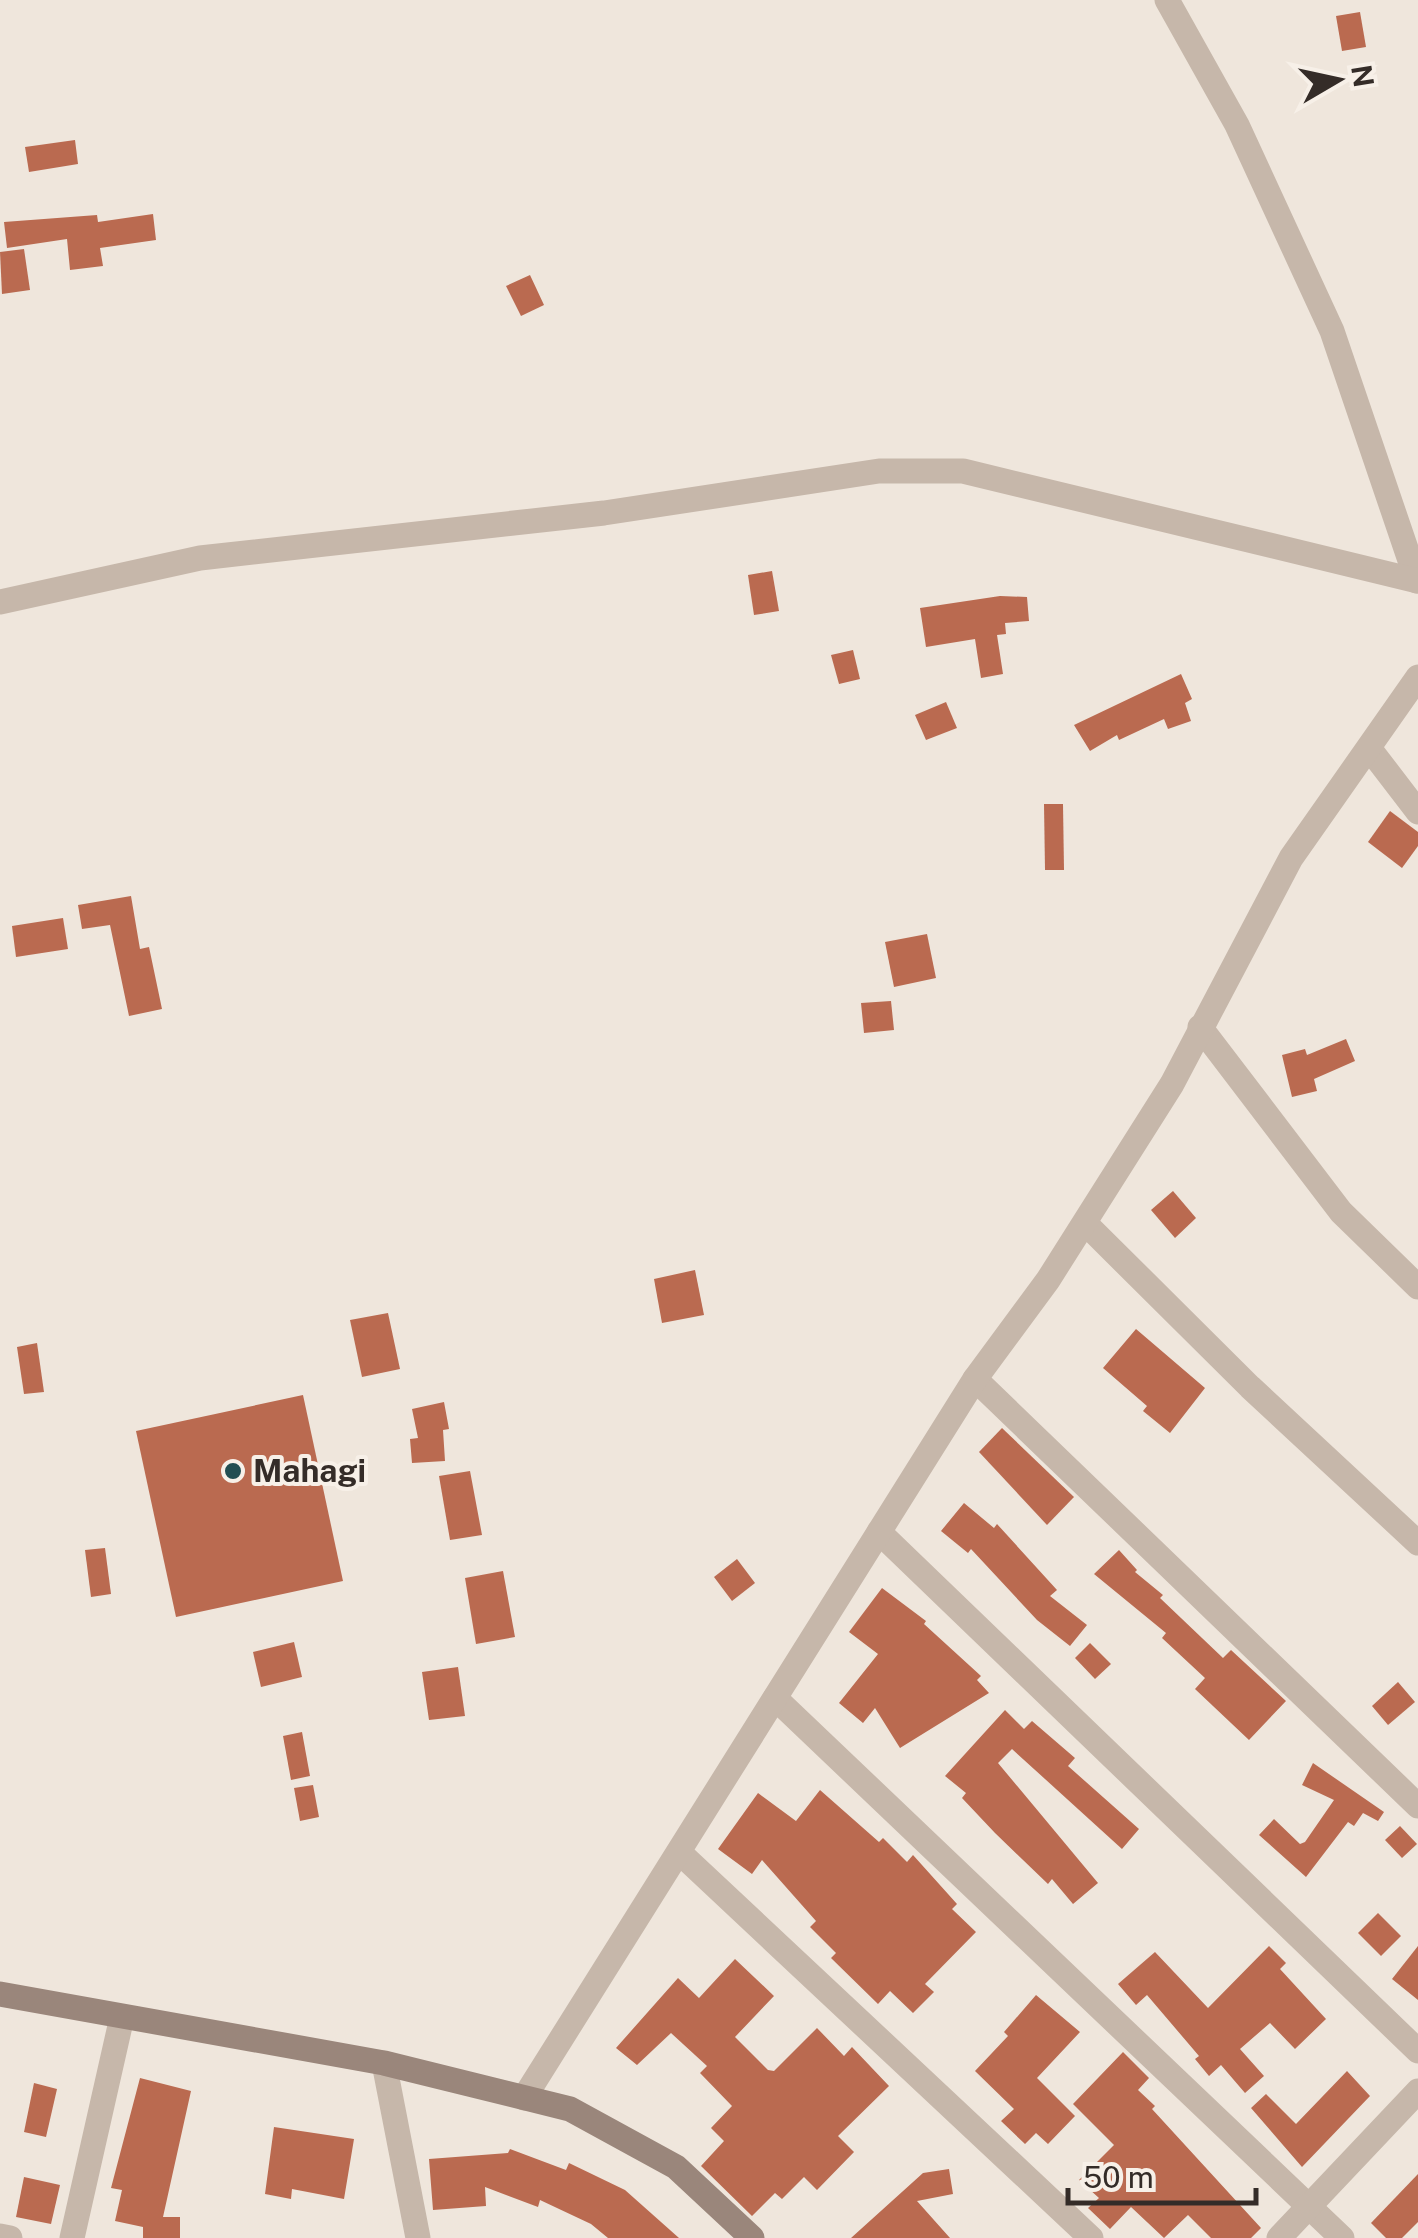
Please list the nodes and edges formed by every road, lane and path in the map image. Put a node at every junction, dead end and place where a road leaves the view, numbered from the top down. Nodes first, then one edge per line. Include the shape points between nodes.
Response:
1 (1166, 0) edge
2 (1418, 581) edge
3 (0, 602) edge
4 (1418, 678) edge
5 (1369, 748) junction
6 (1418, 812) edge
7 (1200, 1027) junction
8 (1085, 1223) junction
9 (1418, 1287) edge
10 (975, 1379) junction
11 (879, 1532) junction
12 (1418, 1543) edge
13 (776, 1698) junction
14 (1418, 1806) edge
15 (678, 1852) junction
16 (0, 1994) edge
17 (122, 2017) junction
18 (1418, 2051) edge
19 (384, 2063) junction
20 (1418, 2090) edge
21 (524, 2098) junction
22 (1308, 2206) junction
23 (0, 2236) edge
24 (10, 2238) edge
25 (72, 2238) edge
26 (418, 2238) edge
27 (752, 2238) edge
28 (1091, 2238) edge
29 (1279, 2238) edge
30 (1342, 2238) edge

1 - 2 street via 1238,125 1332,331
2 - 3 street via 962,471 879,471 604,513 200,558
4 - 5 street
5 - 6 street
5 - 7 street via 1290,858
7 - 8 street
7 - 9 street via 1341,1212
8 - 10 street
8 - 12 street
10 - 11 street
10 - 14 street
11 - 13 street
11 - 18 street
13 - 15 street
13 - 22 street
15 - 21 street
15 - 28 street
16 - 17 main road
17 - 19 main road
17 - 25 street
19 - 21 main road
19 - 26 street
20 - 22 street
21 - 27 main road via 570,2109 676,2167
22 - 29 street
22 - 30 street
23 - 24 street

